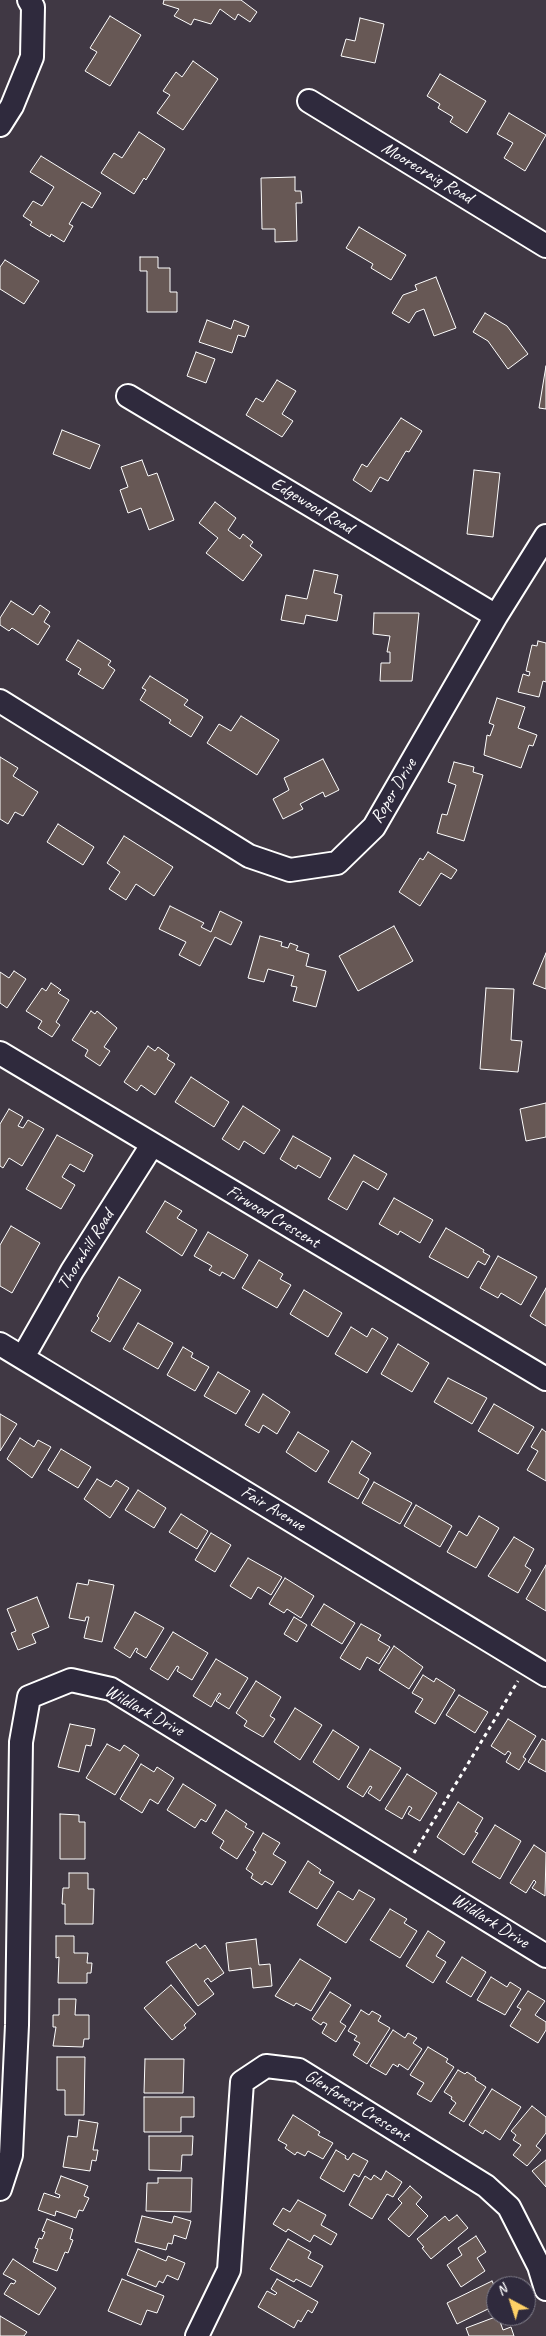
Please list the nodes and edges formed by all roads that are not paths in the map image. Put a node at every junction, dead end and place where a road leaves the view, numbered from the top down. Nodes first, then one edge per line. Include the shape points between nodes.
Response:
1 (29, 0) edge
2 (309, 101) dead end
3 (0, 125) edge
4 (546, 246) edge
5 (128, 396) dead end
6 (546, 536) edge
7 (496, 616) junction
8 (0, 701) edge
9 (0, 1053) edge
10 (152, 1145) junction
11 (0, 1344) edge
12 (23, 1357) junction
13 (546, 1379) edge
14 (537, 1670) edge
15 (546, 1956) edge
16 (9, 2025) edge
17 (0, 2189) edge
18 (546, 2290) edge
19 (197, 2336) edge

1 - 3 street via 33,8 32,57 12,106
2 - 4 street, Moorecraig Road
5 - 7 street, Edgewood Road
6 - 7 street, Roper Drive
7 - 8 street, Roper Drive via 374,827 337,863 290,870 249,856
9 - 10 street, Firwood Crescent
10 - 12 street, Thornhill Road via 72,1271
10 - 13 street, Firwood Crescent
11 - 12 street, Fair Avenue
12 - 14 street, Fair Avenue
15 - 16 street, Wildlark Drive via 111,1688 71,1680 29,1697 22,1742
16 - 17 street, Wildlark Drive via 11,2155
18 - 19 street, Glenforest Crescent via 539,2266 509,2207 486,2186 299,2070 266,2066 242,2082 229,2270

